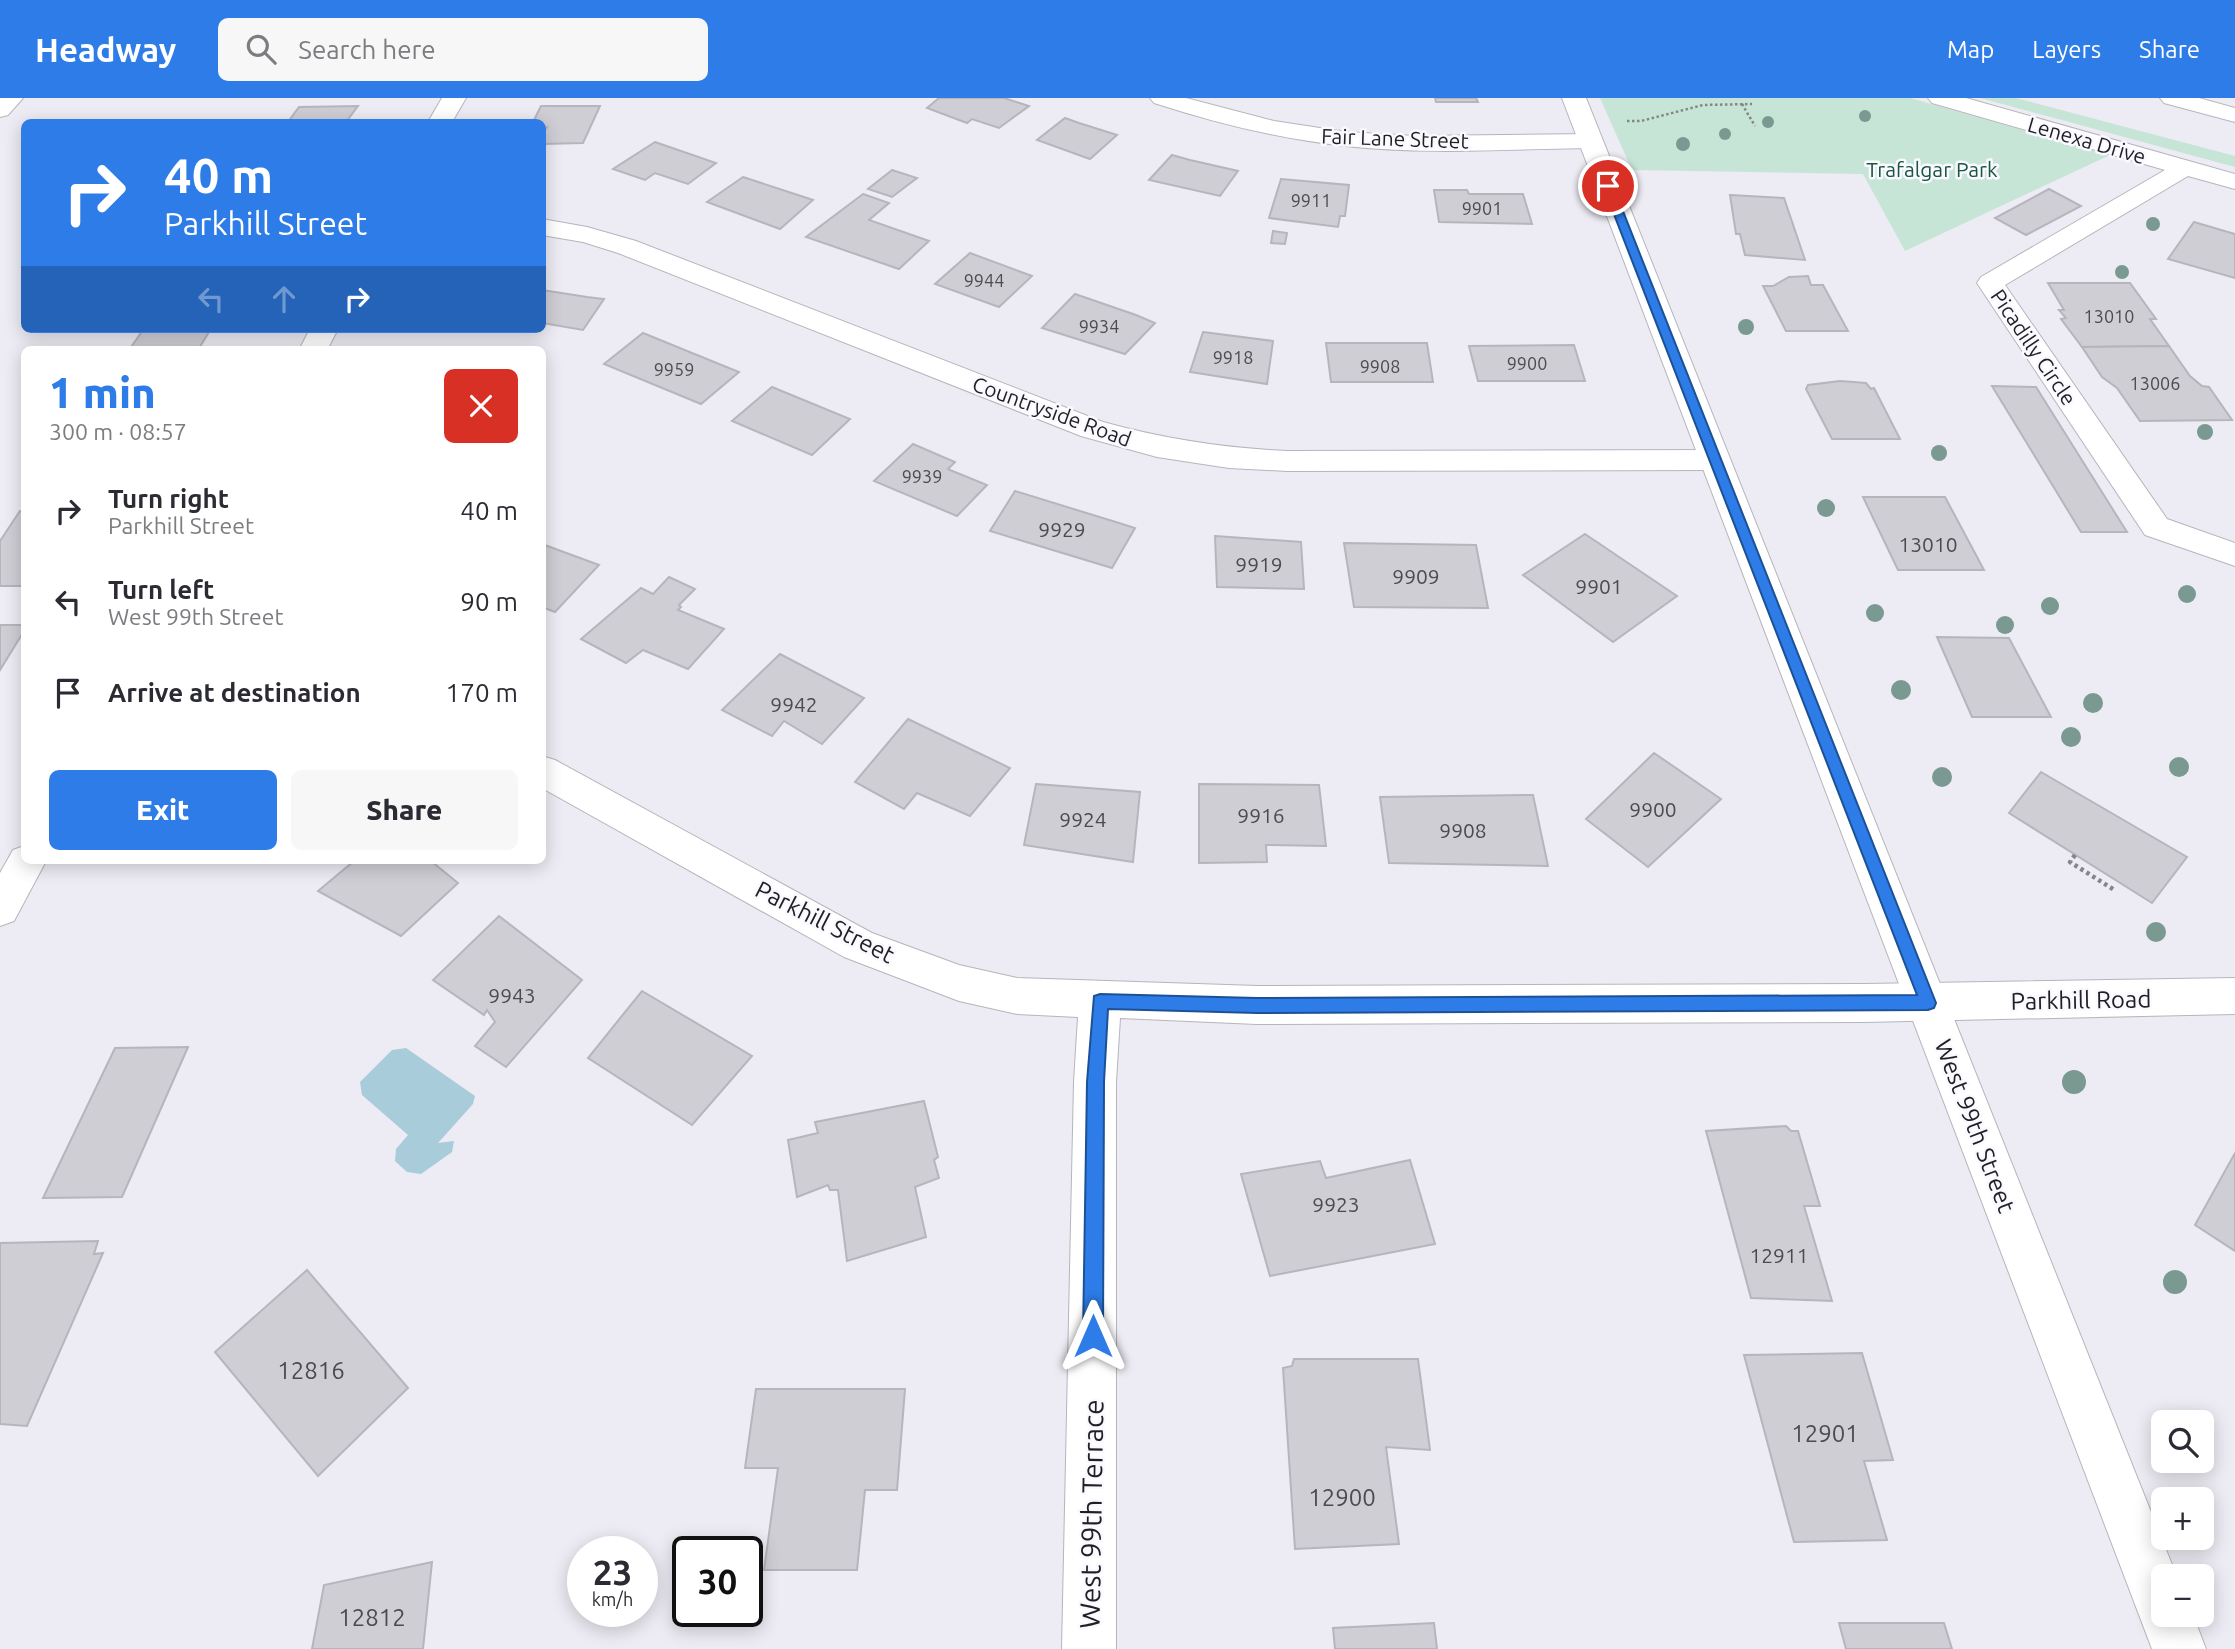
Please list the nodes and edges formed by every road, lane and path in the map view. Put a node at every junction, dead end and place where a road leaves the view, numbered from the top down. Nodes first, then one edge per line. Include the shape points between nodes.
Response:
1 (11, 98) edge
2 (454, 98) edge
3 (1162, 98) edge
4 (1574, 98) edge
5 (1721, 98) edge
6 (1940, 98) edge
7 (2172, 98) edge
8 (1723, 104) junction
9 (1742, 104) junction
10 (1752, 104) dead end
11 (0, 110) edge
12 (2235, 115) edge
13 (442, 119) edge
14 (1755, 126) dead end
15 (1604, 131) junction
16 (2185, 168) junction
17 (2235, 182) edge
18 (546, 228) edge
19 (1714, 460) junction
20 (2235, 555) edge
21 (546, 772) edge
22 (2075, 855) dead end
23 (25, 864) edge
24 (2116, 891) dead end
25 (0, 909) edge
26 (2235, 996) edge
27 (1100, 1001) junction
28 (1928, 1003) junction
29 (2151, 1576) edge
30 (2171, 1627) edge
31 (1089, 1649) edge
32 (2179, 1649) edge

1 - 11 main road
2 - 13 main road
3 - 15 main road, Fair Lane Street via 1239,121 1314,136 1401,141
4 - 15 main road, West 99th Street
5 - 8 path
6 - 16 main road, Lenexa Drive
7 - 12 main road
8 - 9 path
8 - 15 path
9 - 10 path
9 - 14 path
15 - 19 main road, West 99th Street
16 - 17 main road, Lenexa Drive
16 - 20 main road, Picadilly Circle via 1990,283 2157,527
18 - 19 main road, Countryside Road via 626,247 1092,429 1150,446 1287,461
19 - 28 main road, West 99th Street
21 - 27 main road, Parkhill Street via 858,945 959,983 1017,996
22 - 24 path via 2070,862
23 - 25 main road
26 - 28 main road, Parkhill Road
27 - 28 main road, Parkhill Street via 1257,1005
27 - 31 main road, West 99th Terrace via 1095,1082
28 - 29 main road, West 99th Street
30 - 32 main road

